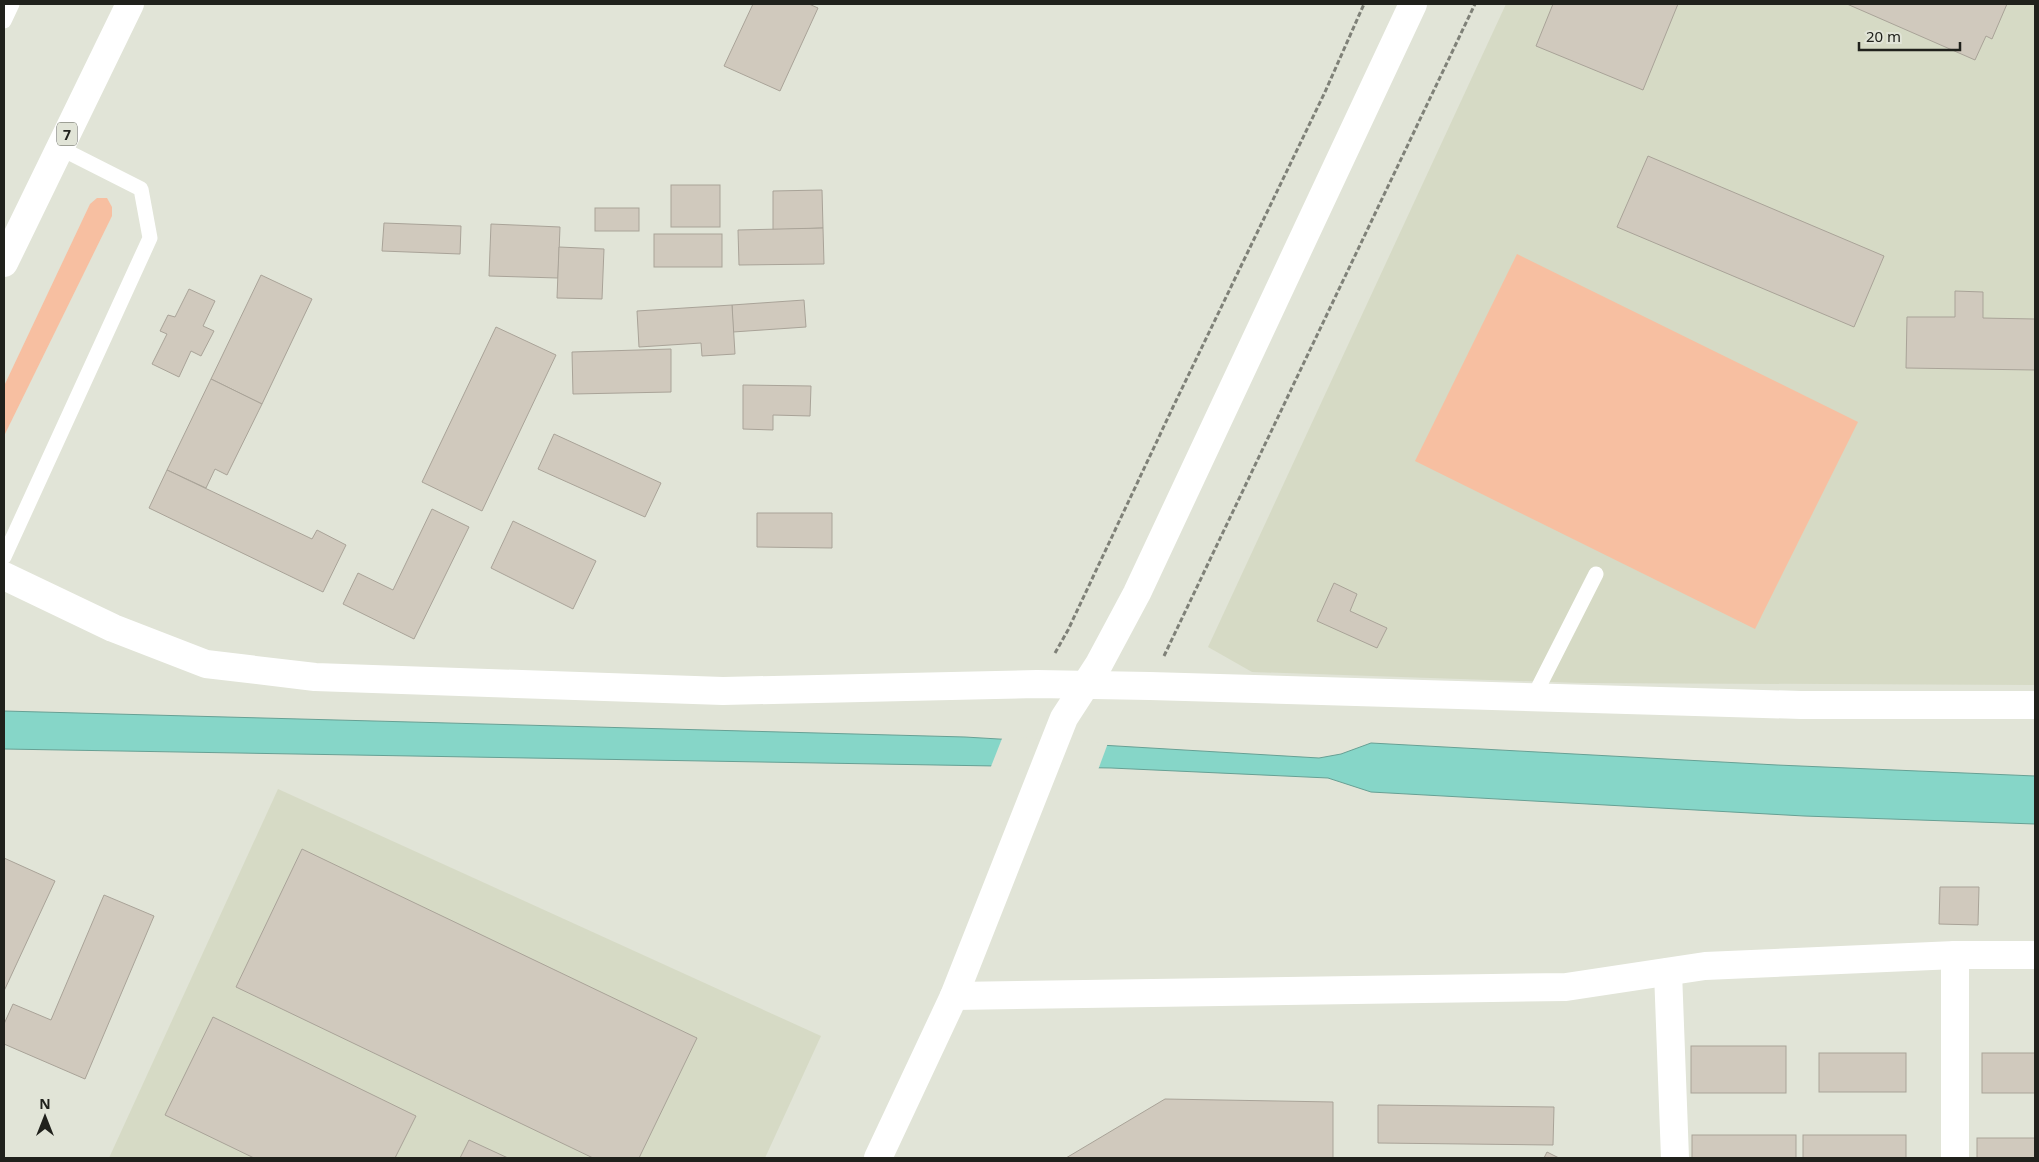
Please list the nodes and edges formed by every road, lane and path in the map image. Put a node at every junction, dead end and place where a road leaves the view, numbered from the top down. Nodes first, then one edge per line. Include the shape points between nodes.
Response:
1 (12, 4) edge
2 (130, 4) edge
3 (1364, 4) edge
4 (1413, 4) edge
5 (1475, 4) edge
6 (4, 21) edge
7 (60, 148) junction
8 (4, 263) edge
9 (4, 557) edge
10 (1596, 574) dead end
11 (4, 576) edge
12 (1037, 684) junction
13 (1084, 686) junction
14 (1150, 686) junction
15 (1533, 698) junction
16 (2035, 705) edge
17 (2035, 954) edge
18 (1954, 955) junction
19 (1668, 972) junction
20 (954, 996) junction
21 (878, 1158) edge
22 (1675, 1158) edge
23 (1955, 1158) edge

1 - 6 lane
2 - 7 main road, 7
3 - 12 path via 1068,630
4 - 13 main road via 1137,593
5 - 14 path
7 - 8 main road, 7
7 - 9 lane via 141,189 150,238
10 - 15 lane
11 - 12 main road via 113,628 206,664 315,677 723,691
12 - 13 main road
13 - 14 main road
13 - 20 main road via 1064,718
14 - 15 main road
15 - 16 main road via 1801,705
17 - 18 main road
18 - 19 main road via 1705,966
18 - 23 main road
19 - 20 main road via 1566,987
19 - 22 main road
20 - 21 main road

